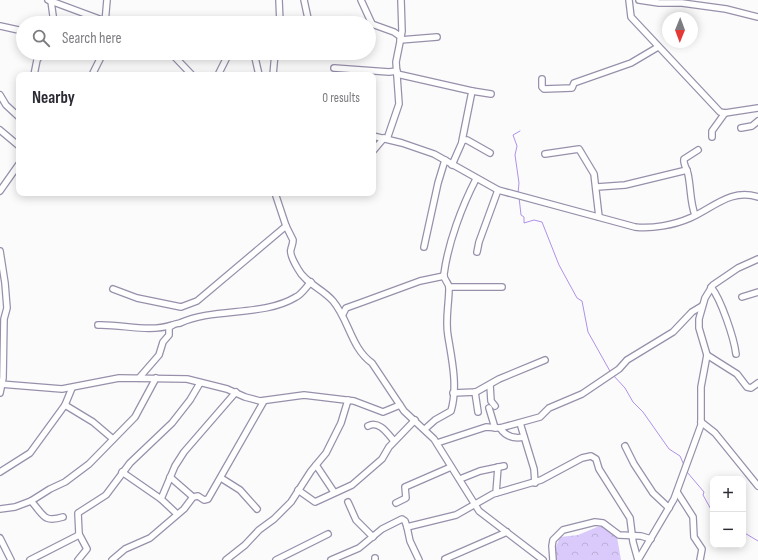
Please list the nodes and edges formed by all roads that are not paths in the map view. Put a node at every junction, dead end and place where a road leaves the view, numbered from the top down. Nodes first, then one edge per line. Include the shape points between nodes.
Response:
1 (107, 0) edge
2 (279, 0) edge
3 (304, 0) edge
4 (361, 0) edge
5 (401, 0) edge
6 (629, 0) edge
7 (639, 0) edge
8 (50, 1) edge
9 (53, 16) edge
10 (89, 16) edge
11 (107, 16) edge
12 (280, 16) edge
13 (307, 16) edge
14 (368, 16) edge
15 (758, 16) edge
16 (0, 26) edge
17 (376, 26) edge
18 (16, 29) edge
19 (437, 37) dead end
20 (400, 39) junction
21 (658, 47) junction
22 (36, 60) edge
23 (100, 60) edge
24 (178, 60) edge
25 (226, 60) edge
26 (256, 60) edge
27 (275, 60) edge
28 (334, 68) dead end
29 (34, 72) edge
30 (94, 72) edge
31 (189, 72) edge
32 (220, 72) edge
33 (258, 72) edge
34 (274, 72) edge
35 (397, 72) junction
36 (542, 79) dead end
37 (472, 91) junction
38 (490, 94) dead end
39 (0, 98) edge
40 (758, 108) edge
41 (726, 114) junction
42 (16, 115) edge
43 (758, 121) edge
44 (741, 128) dead end
45 (0, 130) edge
46 (376, 137) edge
47 (712, 137) dead end
48 (386, 139) junction
49 (462, 141) junction
50 (16, 143) edge
51 (376, 148) edge
52 (698, 150) dead end
53 (490, 152) dead end
54 (545, 154) dead end
55 (445, 160) junction
56 (452, 165) junction
57 (16, 169) edge
58 (687, 170) junction
59 (16, 172) edge
60 (13, 174) junction
61 (476, 179) junction
62 (597, 187) junction
63 (498, 190) junction
64 (0, 191) edge
65 (276, 196) edge
66 (758, 197) edge
67 (695, 215) junction
68 (599, 217) junction
69 (286, 226) junction
70 (424, 247) dead end
71 (0, 251) edge
72 (477, 252) dead end
73 (758, 259) edge
74 (444, 276) junction
75 (311, 282) junction
76 (712, 286) junction
77 (449, 287) junction
78 (502, 287) dead end
79 (113, 290) dead end
80 (758, 292) edge
81 (742, 297) dead end
82 (702, 306) junction
83 (343, 314) junction
84 (98, 325) dead end
85 (172, 325) junction
86 (736, 354) dead end
87 (707, 355) junction
88 (545, 360) dead end
89 (139, 378) junction
90 (156, 378) junction
91 (200, 383) junction
92 (758, 383) edge
93 (1, 385) edge
94 (490, 385) junction
95 (72, 388) junction
96 (236, 392) junction
97 (475, 392) junction
98 (0, 393) edge
99 (453, 393) junction
100 (348, 400) junction
101 (264, 401) junction
102 (400, 405) junction
103 (65, 406) junction
104 (478, 412) dead end
105 (415, 420) junction
106 (702, 422) junction
107 (520, 424) junction
108 (368, 426) dead end
109 (498, 428) junction
110 (425, 429) junction
111 (524, 437) junction
112 (114, 438) junction
113 (394, 441) junction
114 (437, 444) junction
115 (625, 446) dead end
116 (316, 465) junction
117 (451, 467) junction
118 (0, 472) edge
119 (122, 472) junction
120 (170, 477) junction
121 (221, 478) junction
122 (460, 479) junction
123 (535, 483) junction
124 (758, 486) edge
125 (298, 490) junction
126 (334, 492) junction
127 (677, 492) junction
128 (496, 493) junction
129 (193, 497) junction
130 (161, 499) junction
131 (31, 501) junction
132 (348, 502) dead end
133 (396, 503) dead end
134 (475, 505) junction
135 (669, 508) junction
136 (0, 509) edge
137 (257, 509) dead end
138 (177, 514) junction
139 (63, 517) dead end
140 (407, 527) junction
141 (507, 532) junction
142 (78, 534) junction
143 (328, 534) dead end
144 (633, 535) junction
145 (373, 537) junction
146 (0, 538) edge
147 (651, 539) junction
148 (445, 558) dead end
149 (11, 560) edge
150 (30, 560) edge
151 (78, 560) edge
152 (112, 560) edge
153 (226, 560) edge
154 (276, 560) edge
155 (331, 560) edge
156 (419, 560) edge
157 (543, 560) edge
158 (553, 560) edge
159 (638, 560) edge
160 (700, 560) edge

1 - 11 street
2 - 12 street
3 - 13 street
4 - 14 street
5 - 20 street
6 - 21 street via 631,18
7 - 15 street via 682,3
8 - 9 street
8 - 10 street
16 - 18 street
17 - 20 street via 394,32
19 - 20 street
20 - 35 street
21 - 36 street via 631,63 574,83 572,88 543,89
21 - 41 street via 720,112
22 - 29 street
23 - 30 street
24 - 31 street
25 - 32 street
26 - 33 street
27 - 34 street
28 - 35 street
35 - 37 street
35 - 48 street via 399,104
37 - 38 street
37 - 49 street
39 - 42 street
40 - 41 street
41 - 47 street via 712,131
43 - 44 street via 752,126
45 - 50 street
46 - 48 street
48 - 51 street
48 - 55 street
49 - 53 street via 467,140
49 - 56 street
52 - 58 street via 684,159
54 - 62 street via 579,149 592,168
55 - 56 street
55 - 70 street
56 - 61 street
57 - 60 street
58 - 62 street via 625,185
58 - 67 street via 690,199
59 - 60 street
60 - 64 street
61 - 63 street
61 - 74 street via 464,204
62 - 68 street
63 - 68 street
63 - 72 street
65 - 69 street
66 - 67 street via 747,194 733,195
67 - 68 street via 681,221 646,228
69 - 75 street via 293,240 290,252 296,266 303,277
69 - 79 street via 200,298 186,306 150,301
71 - 93 street via 7,308 4,319
73 - 76 street via 738,268
74 - 77 street
74 - 83 street via 420,281 346,308
75 - 83 street via 333,300
75 - 85 street via 297,297 280,304 242,312 195,316
76 - 82 street
76 - 86 street
77 - 78 street
77 - 99 street via 446,322 453,364
80 - 81 street
82 - 87 street via 699,323
82 - 107 street via 692,312 673,332 627,360 612,374 577,397 555,405 540,417
83 - 102 street via 351,336
84 - 85 street via 150,329
85 - 89 street via 158,355
87 - 92 street via 734,371 747,387 751,388
87 - 106 street via 701,387
88 - 94 street
89 - 90 street
89 - 95 street via 119,378
90 - 91 street
90 - 112 street via 138,412
91 - 96 street
91 - 119 street via 172,423
93 - 95 street
93 - 98 street
94 - 97 street
94 - 109 street via 492,407
95 - 103 street
96 - 101 street via 244,397
96 - 120 street via 188,446
97 - 99 street
97 - 104 street
99 - 110 street via 451,411
100 - 101 street via 304,395
100 - 102 street via 383,412
100 - 116 street via 339,428 326,453
101 - 121 street
102 - 105 street
103 - 112 street via 94,422
103 - 118 street via 30,453
105 - 110 street
105 - 113 street
106 - 124 street via 715,433
106 - 127 street
107 - 109 street
107 - 111 street
108 - 113 street via 377,425
109 - 111 street via 514,439
109 - 114 street via 486,428
110 - 114 street
111 - 123 street via 534,469
112 - 131 street via 84,469
113 - 126 street via 382,459 352,485
114 - 117 street
115 - 135 street via 653,493
116 - 125 street
116 - 126 street
117 - 122 street
117 - 133 street via 405,487 406,498
119 - 130 street
119 - 142 street via 106,495 78,513
120 - 129 street
120 - 130 street
121 - 129 street via 208,499
121 - 137 street via 240,490
122 - 128 street via 501,466
122 - 134 street
123 - 128 street
123 - 144 street via 555,475 582,458 594,457 630,518
125 - 126 street via 315,502
125 - 153 street via 274,519
127 - 135 street
127 - 160 street via 693,517 694,537 703,554
128 - 134 street
129 - 138 street
130 - 138 street
131 - 136 street
131 - 139 street via 47,519
132 - 145 street via 356,520
134 - 140 street via 456,515
134 - 141 street via 484,516
135 - 147 street
138 - 152 street via 150,538 125,549
140 - 145 street via 405,521 400,520
140 - 156 street
141 - 148 street
141 - 157 street
142 - 150 street
142 - 151 street via 87,549
143 - 154 street
144 - 147 street
144 - 158 street via 616,534 600,522 563,530 553,540
144 - 159 street
145 - 155 street via 359,548
146 - 149 street
147 - 159 street

